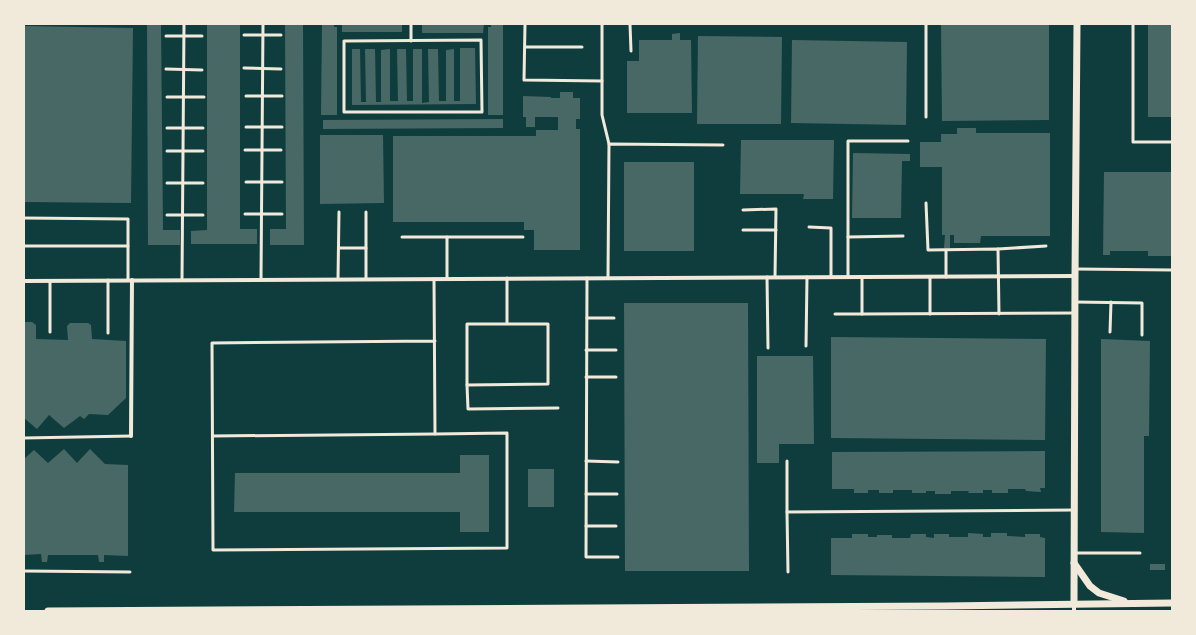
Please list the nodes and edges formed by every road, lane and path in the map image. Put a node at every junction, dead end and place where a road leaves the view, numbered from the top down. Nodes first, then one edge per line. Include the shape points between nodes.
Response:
1 (184, 24) edge
2 (263, 24) edge
3 (411, 24) edge
4 (525, 24) edge
5 (602, 24) edge
6 (630, 24) edge
7 (926, 24) edge
8 (1077, 24) edge
9 (1133, 24) edge
10 (244, 35) dead end
11 (263, 35) junction
12 (281, 35) dead end
13 (166, 36) dead end
14 (184, 36) junction
15 (202, 36) dead end
16 (411, 41) junction
17 (525, 47) junction
18 (582, 47) dead end
19 (630, 51) dead end
20 (244, 68) dead end
21 (263, 68) junction
22 (280, 69) dead end
23 (166, 70) dead end
24 (184, 70) junction
25 (202, 70) dead end
26 (602, 81) junction
27 (246, 96) dead end
28 (262, 96) junction
29 (282, 96) dead end
30 (167, 97) dead end
31 (184, 97) junction
32 (204, 97) dead end
33 (926, 117) dead end
34 (246, 127) dead end
35 (262, 127) junction
36 (282, 127) dead end
37 (167, 128) dead end
38 (184, 128) junction
39 (203, 128) dead end
40 (908, 140) dead end
41 (1172, 142) edge
42 (609, 144) junction
43 (723, 145) dead end
44 (245, 150) dead end
45 (262, 150) junction
46 (281, 150) dead end
47 (167, 151) dead end
48 (183, 151) junction
49 (203, 151) dead end
50 (246, 182) dead end
51 (262, 182) junction
52 (282, 182) dead end
53 (167, 183) dead end
54 (183, 183) junction
55 (204, 183) dead end
56 (926, 203) dead end
57 (743, 210) dead end
58 (339, 212) dead end
59 (366, 212) dead end
60 (246, 214) dead end
61 (262, 214) junction
62 (282, 214) dead end
63 (167, 215) dead end
64 (183, 215) junction
65 (203, 215) dead end
66 (24, 218) edge
67 (809, 227) dead end
68 (743, 230) dead end
69 (776, 230) junction
70 (902, 236) dead end
71 (402, 237) dead end
72 (447, 237) junction
73 (523, 237) dead end
74 (848, 237) junction
75 (24, 246) edge
76 (128, 246) junction
77 (1046, 246) dead end
78 (339, 248) junction
79 (366, 248) junction
80 (998, 249) junction
81 (946, 250) junction
82 (1172, 270) edge
83 (1075, 272) junction
84 (998, 276) junction
85 (767, 277) junction
86 (776, 277) junction
87 (807, 277) junction
88 (831, 277) junction
89 (848, 277) junction
90 (862, 277) junction
91 (930, 277) junction
92 (946, 277) junction
93 (447, 278) junction
94 (507, 278) junction
95 (587, 278) junction
96 (608, 278) junction
97 (261, 279) junction
98 (338, 279) junction
99 (366, 279) junction
100 (434, 279) junction
101 (108, 280) junction
102 (130, 280) junction
103 (182, 280) junction
104 (24, 281) edge
105 (50, 281) junction
106 (1075, 302) junction
107 (1111, 302) junction
108 (1075, 313) junction
109 (835, 314) dead end
110 (862, 314) junction
111 (930, 314) junction
112 (999, 314) junction
113 (587, 318) junction
114 (614, 318) dead end
115 (507, 324) junction
116 (50, 332) dead end
117 (1110, 332) dead end
118 (108, 333) dead end
119 (1142, 335) dead end
120 (435, 341) junction
121 (806, 346) dead end
122 (768, 348) dead end
123 (586, 350) junction
124 (616, 350) dead end
125 (586, 377) junction
126 (616, 377) dead end
127 (467, 385) junction
128 (558, 408) dead end
129 (435, 434) junction
130 (131, 436) joint
131 (212, 436) junction
132 (24, 438) edge
133 (787, 461) dead end
134 (586, 462) junction
135 (618, 462) dead end
136 (586, 494) junction
137 (617, 494) dead end
138 (1074, 510) junction
139 (787, 512) junction
140 (586, 526) junction
141 (616, 526) dead end
142 (1074, 553) junction
143 (1140, 553) dead end
144 (618, 557) dead end
145 (1074, 563) junction
146 (24, 571) edge
147 (130, 572) dead end
148 (788, 572) dead end
149 (1129, 603) junction
150 (1172, 603) edge
151 (945, 608) edge
152 (1074, 608) edge
153 (760, 609) edge
154 (48, 611) edge
155 (136, 611) edge

1 - 14 lane
2 - 11 lane
3 - 16 lane
4 - 17 lane
5 - 26 lane
6 - 19 lane
7 - 33 lane
8 - 83 street
9 - 41 lane via 1133,142
10 - 11 lane
11 - 12 lane
11 - 21 lane
13 - 14 lane
14 - 15 lane
14 - 24 lane
16 - 16 lane via 481,40 482,112 344,112 344,41
17 - 18 lane
17 - 26 lane via 524,80
20 - 21 lane
21 - 22 lane
21 - 28 lane
23 - 24 lane
24 - 25 lane
24 - 31 lane
26 - 42 lane via 602,115
27 - 28 lane
28 - 29 lane
28 - 35 lane
30 - 31 lane
31 - 32 lane
31 - 38 lane
34 - 35 lane
35 - 36 lane
35 - 45 lane
37 - 38 lane
38 - 39 lane
38 - 48 lane
40 - 74 lane via 848,141
42 - 43 lane
42 - 96 lane
44 - 45 lane
45 - 46 lane
45 - 51 lane
47 - 48 lane
48 - 49 lane
48 - 54 lane
50 - 51 lane
51 - 52 lane
51 - 61 lane
53 - 54 lane
54 - 55 lane
54 - 64 lane
56 - 81 lane via 928,250
57 - 69 lane via 776,210
58 - 78 lane
59 - 79 lane
60 - 61 lane
61 - 62 lane
61 - 97 lane
63 - 64 lane
64 - 65 lane
64 - 103 lane
66 - 76 lane via 128,218
67 - 88 lane via 831,228
68 - 69 lane
69 - 86 lane
70 - 74 lane
71 - 72 lane
72 - 73 lane
72 - 93 lane
74 - 89 lane
75 - 76 lane
76 - 102 lane
77 - 80 lane
78 - 79 lane
78 - 98 lane
79 - 99 lane
80 - 81 lane
80 - 84 lane
81 - 92 lane
82 - 83 lane
83 - 84 street
83 - 106 street
84 - 92 street
84 - 112 lane
85 - 86 street
85 - 96 street
85 - 122 lane
86 - 87 street
87 - 88 street
87 - 121 lane
88 - 89 street
89 - 90 street
90 - 91 street
90 - 110 lane
91 - 92 street
91 - 111 lane
93 - 94 street
93 - 100 street
94 - 95 street
94 - 115 lane
95 - 96 street
95 - 113 lane
97 - 98 street
97 - 103 street
98 - 99 street
99 - 100 street
100 - 120 lane
101 - 102 street
101 - 105 street
101 - 118 lane
102 - 103 street
102 - 130 street
104 - 105 street
105 - 116 lane
106 - 107 lane
106 - 108 street
107 - 117 lane
107 - 119 lane via 1142,303
108 - 112 lane
108 - 138 street
109 - 110 lane
110 - 111 lane
111 - 112 lane
113 - 114 lane
113 - 123 lane
115 - 127 lane via 467,324
115 - 127 lane via 548,324 548,384
120 - 129 lane
120 - 131 lane via 212,343
123 - 124 lane
123 - 125 lane
125 - 126 lane
125 - 134 lane
127 - 128 lane via 468,409
129 - 131 lane
129 - 131 lane via 507,433 507,548 213,550
130 - 132 lane
133 - 139 lane
134 - 135 lane
134 - 136 lane
136 - 137 lane
136 - 140 lane
138 - 139 lane
138 - 142 street
139 - 148 lane
140 - 141 lane
140 - 144 lane via 586,557
142 - 143 lane
142 - 145 street
145 - 149 street via 1090,586
145 - 152 street
146 - 147 lane
149 - 150 street
149 - 152 street
151 - 152 street
151 - 153 street
153 - 155 street
154 - 155 street

